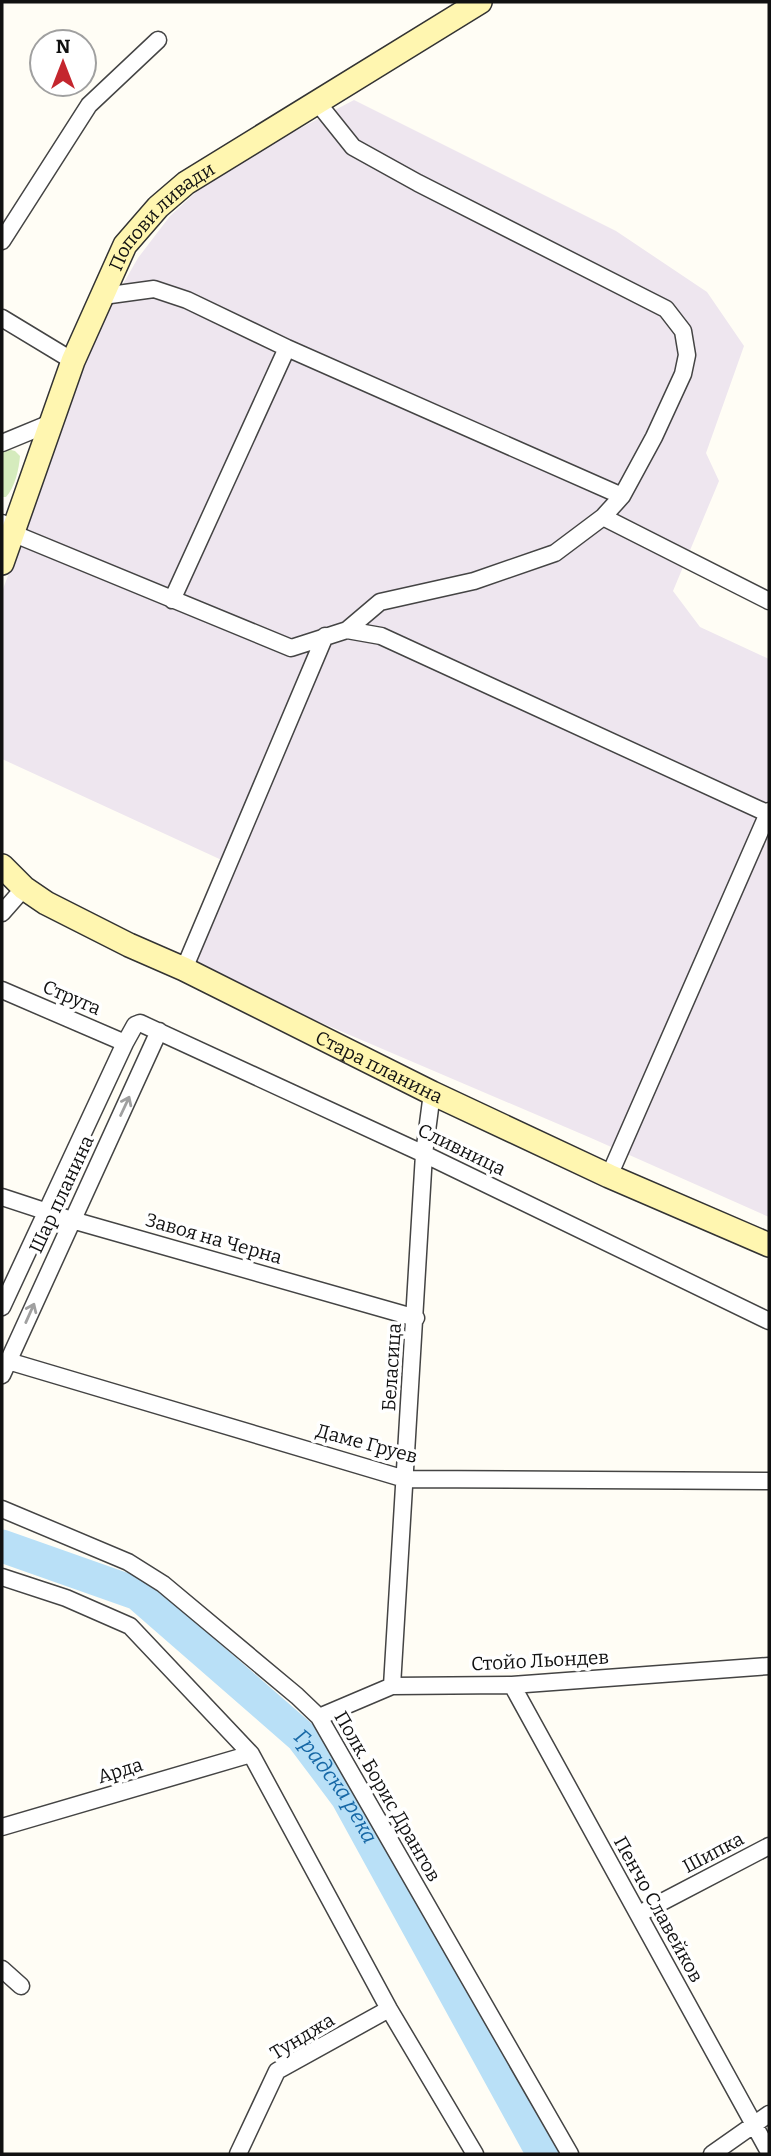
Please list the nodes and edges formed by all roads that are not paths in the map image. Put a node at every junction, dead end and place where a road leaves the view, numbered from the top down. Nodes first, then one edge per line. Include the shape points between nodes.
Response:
1 (480, 2) edge
2 (158, 40) dead end
3 (317, 102) junction
4 (2, 242) edge
5 (103, 296) junction
6 (2, 318) edge
7 (287, 348) junction
8 (73, 361) junction
9 (53, 422) junction
10 (2, 443) edge
11 (622, 496) junction
12 (603, 517) junction
13 (7, 528) edge
14 (2, 563) edge
15 (172, 600) junction
16 (769, 601) edge
17 (347, 630) junction
18 (325, 636) junction
19 (769, 813) edge
20 (2, 866) edge
21 (24, 888) junction
22 (2, 913) edge
23 (184, 969) junction
24 (2, 990) edge
25 (135, 1025) joint
26 (159, 1031) junction
27 (125, 1043) junction
28 (432, 1093) junction
29 (424, 1154) junction
30 (609, 1176) junction
31 (2, 1197) edge
32 (45, 1211) junction
33 (72, 1220) junction
34 (769, 1245) edge
35 (2, 1307) edge
36 (416, 1318) junction
37 (769, 1321) edge
38 (5, 1368) edge
39 (405, 1479) junction
40 (769, 1481) edge
41 (2, 1509) edge
42 (2, 1577) edge
43 (769, 1666) edge
44 (512, 1685) junction
45 (392, 1686) junction
46 (319, 1717) junction
47 (251, 1754) junction
48 (2, 1827) edge
49 (769, 1846) edge
50 (639, 1914) junction
51 (2, 1969) edge
52 (21, 1986) dead end
53 (389, 2009) junction
54 (769, 2114) edge
55 (752, 2125) junction
56 (769, 2152) edge
57 (238, 2154) edge
58 (475, 2154) edge
59 (570, 2154) edge
60 (712, 2154) edge

1 - 3 street, Попови ливади
2 - 4 street via 89,106
3 - 5 street, Попови ливади via 206,170 158,207 125,245
3 - 11 street via 353,147 666,309 683,331 687,355 683,374
5 - 7 street via 154,289
5 - 8 street, Попови ливади
6 - 8 street
7 - 11 street
7 - 15 street
8 - 9 street, Попови ливади
9 - 10 street
9 - 13 street, Попови ливади
11 - 12 street
12 - 16 street
12 - 17 street via 555,553 474,582 380,602
13 - 14 street, Попови ливади
13 - 15 street
15 - 18 street via 291,648
17 - 18 street
17 - 19 street via 380,636
18 - 23 street
19 - 30 street
20 - 21 street, Стара планина
21 - 22 street
21 - 23 street, Стара планина
23 - 28 street, Стара планина
24 - 27 street, Струга
25 - 26 street, Сливница
25 - 27 street, Шар планина
26 - 29 street, Сливница
33 -> 26 street, Шар планина
27 - 32 street, Шар планина
28 - 29 street, Беласица
28 - 30 street, Стара планина
29 - 36 street, Беласица
29 - 37 street, Сливница
30 - 34 street, Стара планина
31 - 32 street, Завоя на Черна
32 - 33 street, Завоя на Черна
32 - 35 street, Шар планина
33 - 36 street, Завоя на Черна
38 -> 33 street, Шар планина
36 - 39 street, Беласица
38 - 39 street, Даме Груев
39 - 40 street, Даме Груев
39 - 45 street, Беласица
41 - 46 street, Полк. Борис Дрангов via 128,1562 163,1584
42 - 47 street via 130,1626
43 - 44 street, Стойо Льондев
44 - 45 street, Стойо Льондев
44 - 50 street, Пенчо Славейков
45 - 46 street, Стойо Льондев
46 - 59 street, Полк. Борис Дрангов
47 - 48 street, Арда
47 - 53 street
49 - 50 street, Шипка
50 - 55 street, Пенчо Славейков
51 - 52 street
53 - 57 street, Тунджа via 277,2071
53 - 58 street
54 - 55 street
55 - 56 street, Пенчо Славейков
55 - 60 street

